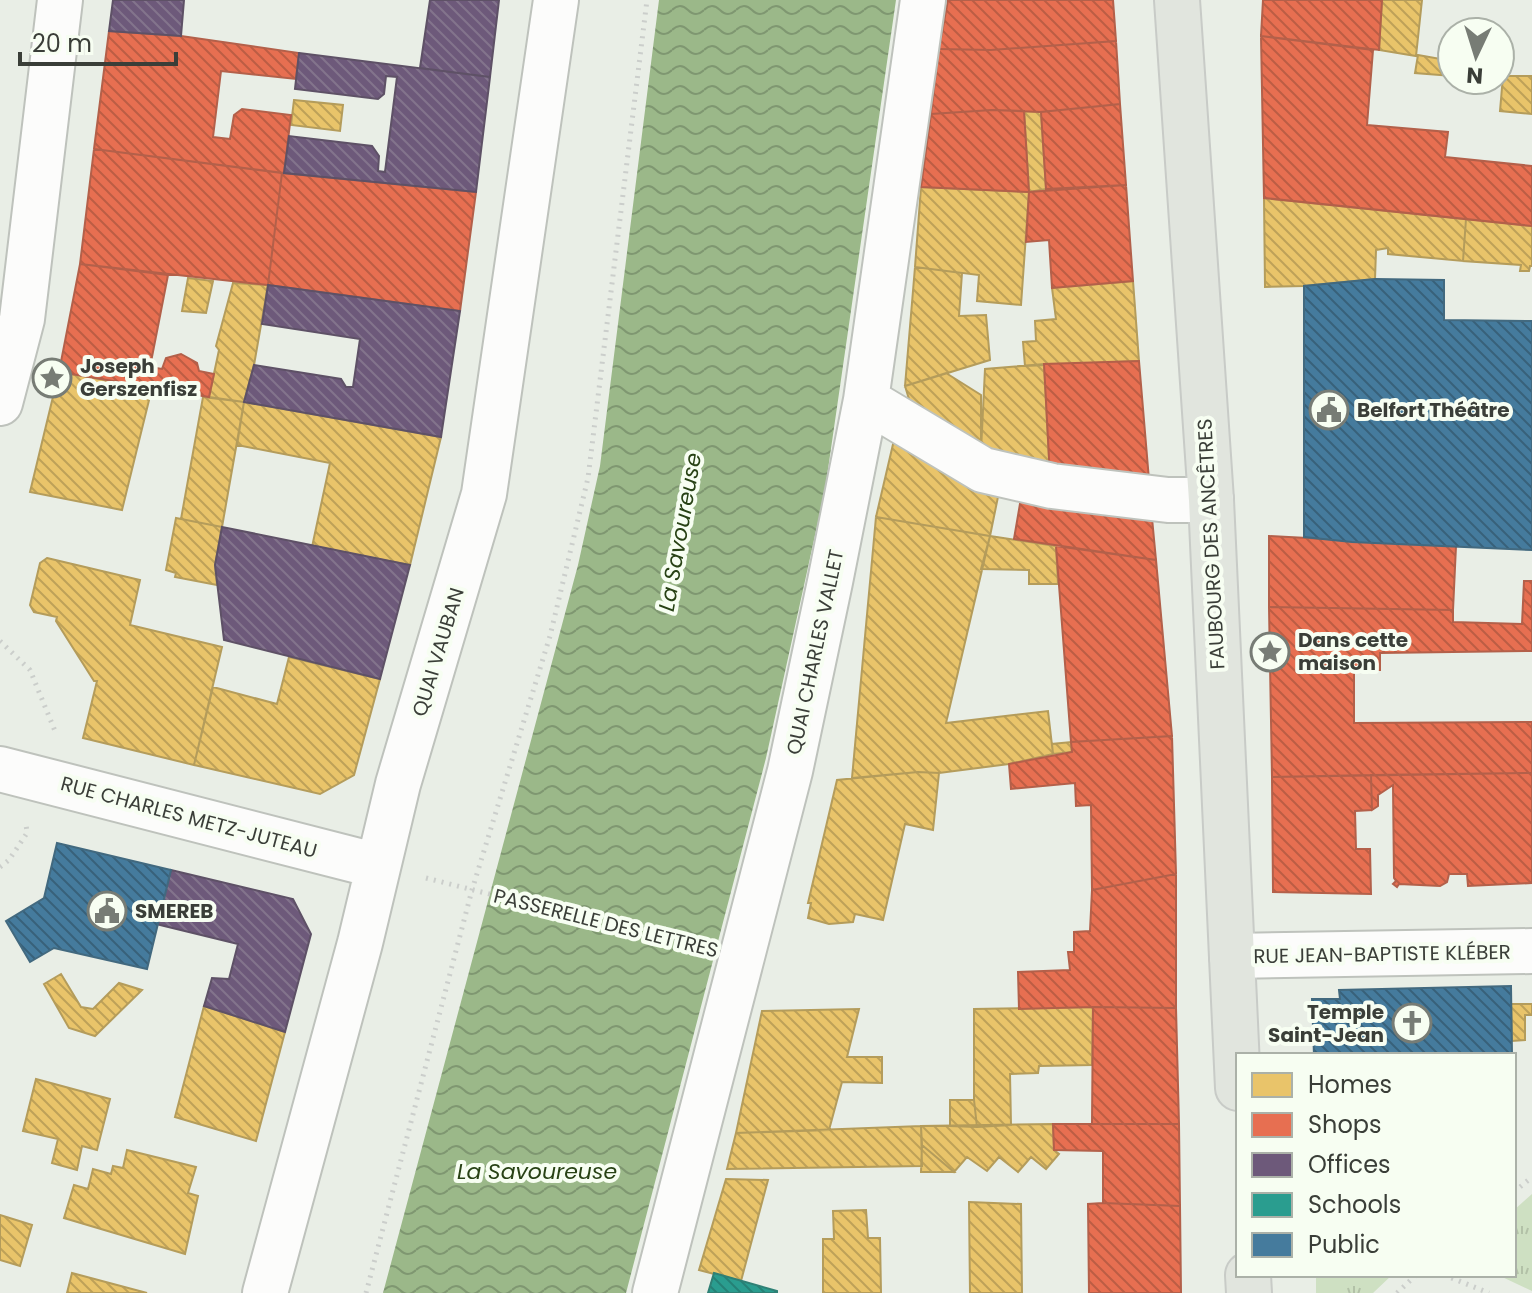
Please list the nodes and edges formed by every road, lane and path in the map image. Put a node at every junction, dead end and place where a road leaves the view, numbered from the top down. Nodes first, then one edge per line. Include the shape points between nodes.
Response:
1 (60, 0) edge
2 (556, 0) edge
3 (647, 0) edge
4 (923, 0) edge
5 (1177, 0) edge
6 (866, 400) junction
7 (0, 403) edge
8 (1211, 500) junction
9 (0, 769) edge
10 (378, 866) junction
11 (472, 890) junction
12 (699, 946) dead end
13 (1532, 951) edge
14 (1232, 956) junction
15 (1236, 1053) edge
16 (1532, 1177) edge
17 (1516, 1190) edge
18 (1414, 1277) edge
19 (1449, 1277) edge
20 (265, 1293) edge
21 (366, 1293) edge
22 (655, 1293) edge
23 (1397, 1293) edge
24 (1489, 1293) edge

1 - 7 street via 22,319
2 - 10 street, QUAI VAUBAN via 484,494
3 - 11 path via 588,478 550,636
4 - 6 street, QUAI CHARLES VALLET
5 - 8 main road, FAUBOURG DES ANCÊTRES
6 - 8 street via 983,470 1052,486
6 - 22 street, QUAI CHARLES VALLET via 790,771
8 - 14 main road, FAUBOURG DES ANCÊTRES
9 - 10 street, RUE CHARLES METZ-JUTEAU
10 - 11 path, PASSERELLE DES LETTRES
10 - 20 street, QUAI VAUBAN
11 - 12 path, PASSERELLE DES LETTRES
11 - 21 path
13 - 14 street, RUE JEAN-BAPTISTE KLÉBER
14 - 15 main road, FAUBOURG DES ANCÊTRES
16 - 17 path
18 - 23 path
19 - 24 path

